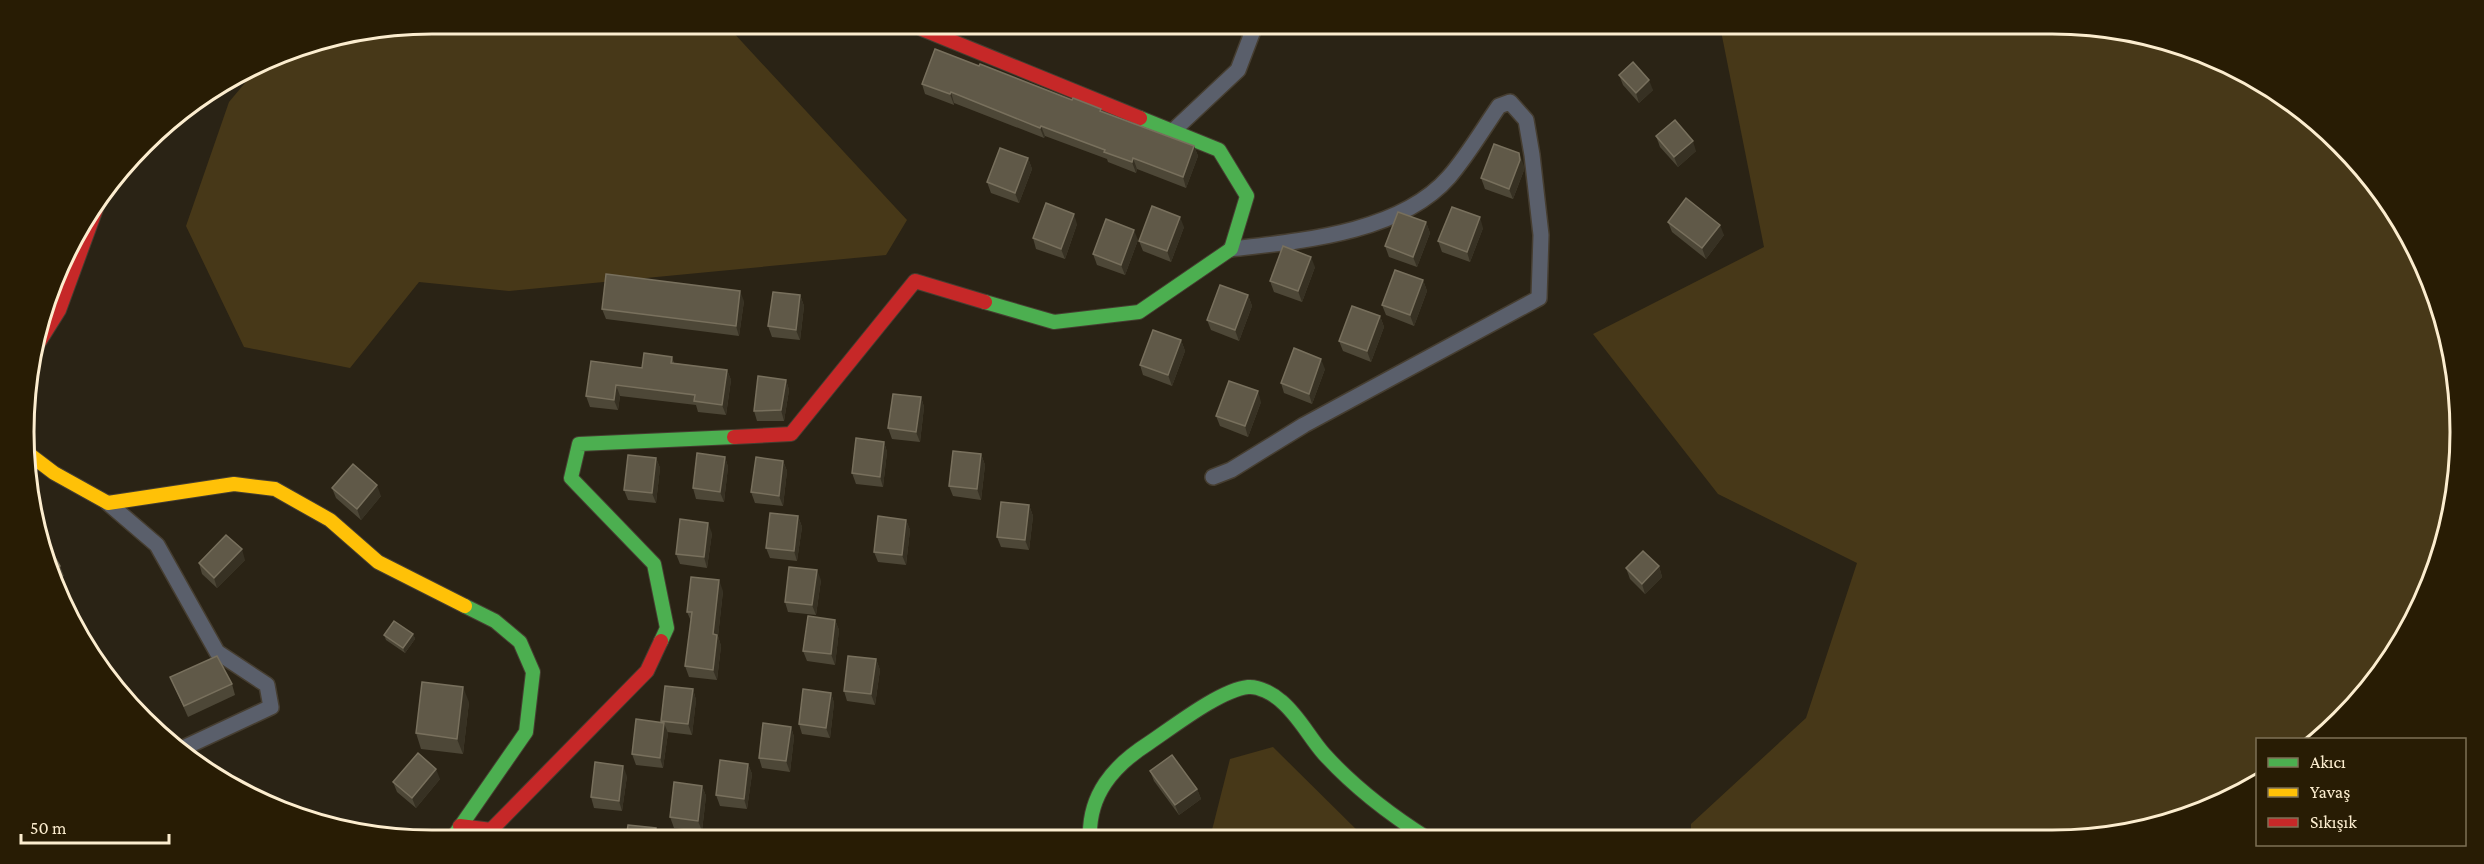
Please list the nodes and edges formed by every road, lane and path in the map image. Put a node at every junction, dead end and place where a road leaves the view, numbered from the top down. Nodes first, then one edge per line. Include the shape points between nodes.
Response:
1 (934, 34) edge
2 (1252, 34) edge
3 (1174, 130) junction
4 (86, 237) edge
5 (1232, 249) junction
6 (49, 326) edge
7 (35, 458) edge
8 (1213, 477) dead end
9 (108, 503) junction
10 (188, 746) edge
11 (460, 826) junction
12 (457, 830) edge
13 (1090, 830) edge
14 (1414, 830) edge

1 - 3 street
2 - 3 street via 1238,70
3 - 5 street via 1220,150 1246,196
4 - 6 street via 59,310
5 - 8 street via 1352,230 1413,207 1448,178 1499,106 1510,102 1526,120 1541,235 1539,298
5 - 11 street via 1139,312 1054,322 915,281 791,434 579,444 572,478 654,564 667,628 647,671 491,830
7 - 9 street
9 - 10 street via 157,545 217,652 267,685 271,707
9 - 11 street via 234,484 275,489 330,520 378,562 495,621 520,642 533,672 526,732
11 - 12 street
13 - 14 street via 1090,811 1104,782 1125,759 1229,693 1250,687 1274,695 1324,754 1389,815

